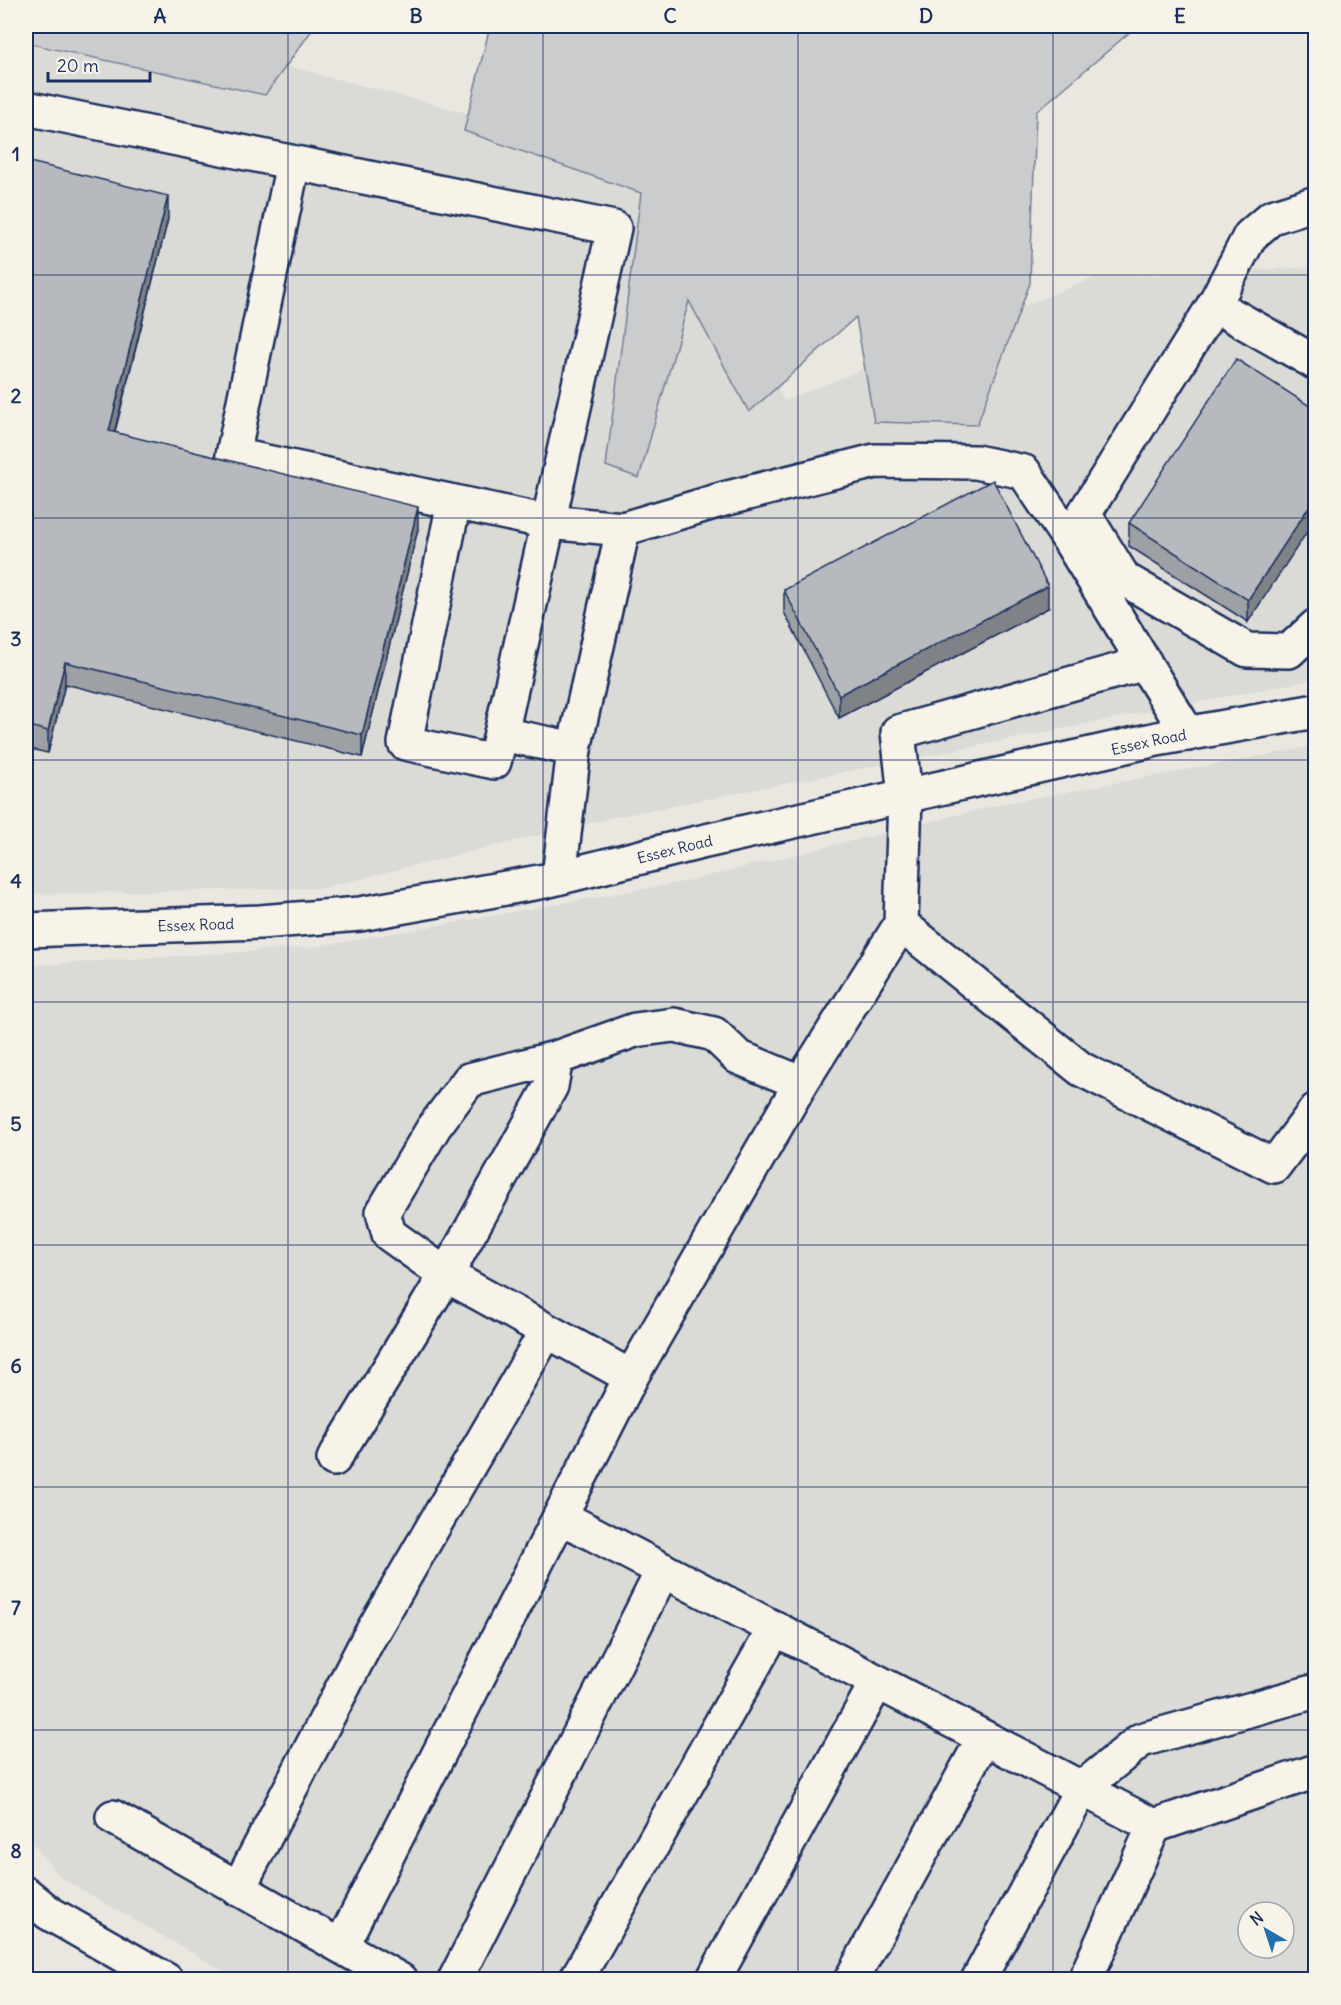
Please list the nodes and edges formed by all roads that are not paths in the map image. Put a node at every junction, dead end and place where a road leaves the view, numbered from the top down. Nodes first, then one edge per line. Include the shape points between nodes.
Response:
1 (26, 108) edge
2 (293, 163) junction
3 (1316, 203) edge
4 (1214, 305) junction
5 (1316, 363) edge
6 (454, 502) junction
7 (548, 522) junction
8 (623, 529) junction
9 (1316, 626) edge
10 (1144, 663) junction
11 (1316, 711) edge
12 (501, 734) junction
13 (1188, 734) junction
14 (574, 749) junction
15 (905, 796) junction
16 (559, 877) junction
17 (901, 924) junction
18 (26, 930) edge
19 (556, 1058) junction
20 (801, 1083) junction
21 (1316, 1110) edge
22 (446, 1275) junction
23 (546, 1332) junction
24 (631, 1377) junction
25 (334, 1459) dead end
26 (561, 1517) junction
27 (663, 1570) junction
28 (775, 1628) junction
29 (877, 1682) junction
30 (1316, 1691) edge
31 (984, 1738) junction
32 (1316, 1771) edge
33 (1082, 1788) junction
34 (113, 1817) dead end
35 (1154, 1826) junction
36 (238, 1889) junction
37 (26, 1894) edge
38 (340, 1946) junction
39 (166, 1980) edge
40 (400, 1980) edge
41 (455, 1980) edge
42 (576, 1980) edge
43 (713, 1980) edge
44 (851, 1980) edge
45 (978, 1980) edge
46 (1085, 1980) edge

1 - 2 street
2 - 6 street via 233,455
2 - 7 street via 614,228
3 - 4 street via 1272,217 1250,236
4 - 5 street
4 - 9 street via 1084,514 1124,579 1247,650 1289,651
6 - 7 street
6 - 12 street via 405,743 494,762
7 - 8 street
7 - 12 street
8 - 10 street via 875,461 976,462 1024,472
8 - 14 street
10 - 13 street
10 - 15 street via 898,732
11 - 13 street, Essex Road
12 - 14 street
13 - 15 street, Essex Road
14 - 16 street
15 - 16 street, Essex Road
15 - 17 street
16 - 18 street, Essex Road via 360,914 260,922
17 - 20 street
17 - 21 street via 1081,1069 1274,1166
19 - 20 street via 635,1030 674,1025 714,1034 738,1057
19 - 22 street via 551,1086
19 - 22 street via 469,1080 434,1127 383,1212 389,1234
20 - 24 street
22 - 23 street
22 - 25 street
23 - 24 street
23 - 36 street via 367,1641
24 - 26 street
26 - 27 street
26 - 38 street
27 - 28 street
27 - 41 street
28 - 29 street
28 - 42 street
29 - 31 street
29 - 43 street
30 - 33 street via 1141,1740
31 - 33 street
31 - 44 street
32 - 35 street
33 - 35 street
33 - 45 street
34 - 36 street
35 - 46 street
36 - 38 street
37 - 39 street via 49,1913
38 - 40 street

